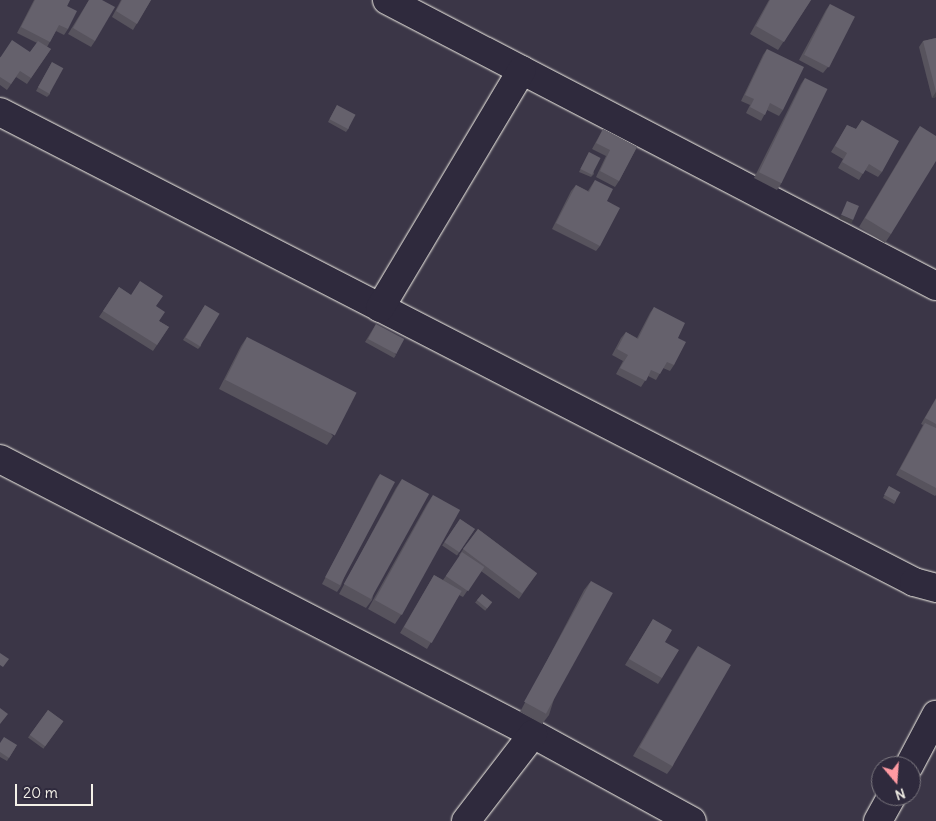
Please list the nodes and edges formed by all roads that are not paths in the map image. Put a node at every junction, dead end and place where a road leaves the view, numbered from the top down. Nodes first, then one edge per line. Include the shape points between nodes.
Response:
1 (387, 0) edge
2 (522, 70) junction
3 (0, 112) edge
4 (936, 286) edge
5 (380, 308) junction
6 (0, 460) edge
7 (936, 588) edge
8 (936, 715) edge
9 (533, 734) junction
10 (914, 756) edge
11 (886, 806) edge
12 (466, 821) edge
13 (692, 821) edge
14 (878, 821) edge

1 - 2 street
2 - 4 street
2 - 5 street
3 - 5 street
5 - 7 street via 914,582
6 - 9 street
8 - 10 street
9 - 12 street
9 - 13 street
11 - 14 street

